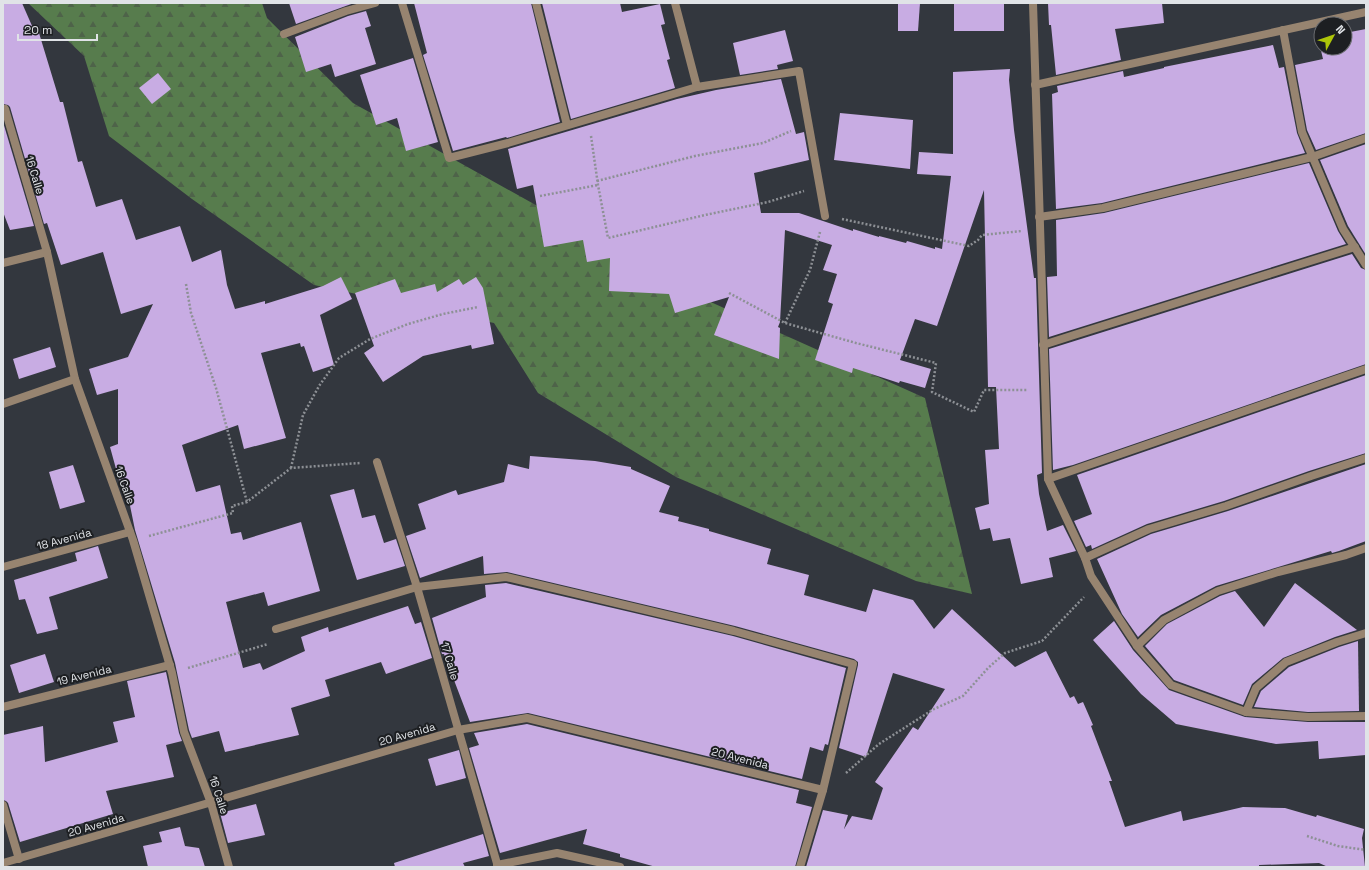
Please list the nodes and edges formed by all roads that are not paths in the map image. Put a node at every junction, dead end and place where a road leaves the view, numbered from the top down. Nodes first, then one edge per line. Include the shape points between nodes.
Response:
1 (375, 3) edge
2 (402, 3) edge
3 (536, 3) edge
4 (675, 3) edge
5 (1032, 3) edge
6 (1366, 12) edge
7 (1283, 30) junction
8 (284, 34) dead end
9 (1035, 84) junction
10 (697, 87) junction
11 (4, 110) edge
12 (567, 125) junction
13 (1366, 138) edge
14 (1312, 157) junction
15 (825, 216) road end
16 (1039, 217) junction
17 (1355, 247) junction
18 (47, 252) junction
19 (1365, 260) edge
20 (3, 263) edge
21 (1043, 345) junction
22 (1366, 369) edge
23 (75, 379) junction
24 (3, 404) edge
25 (1366, 458) edge
26 (377, 462) road end
27 (1048, 479) junction
28 (132, 536) junction
29 (1366, 548) edge
30 (1084, 558) junction
31 (3, 567) edge
32 (417, 587) junction
33 (276, 629) road end
34 (1366, 633) edge
35 (1137, 646) junction
36 (171, 669) junction
37 (3, 707) edge
38 (1246, 712) junction
39 (1366, 716) edge
40 (458, 730) junction
41 (823, 790) junction
42 (211, 803) junction
43 (3, 805) edge
44 (19, 859) junction
45 (3, 863) edge
46 (497, 866) edge
47 (229, 867) edge
48 (620, 867) edge
49 (800, 867) edge

1 - 8 street
2 - 12 street via 449,158
3 - 12 street
4 - 10 street
5 - 9 street
6 - 7 street
7 - 9 street
7 - 14 street via 1302,132
9 - 16 street
10 - 12 street
10 - 15 street via 799,71
11 - 18 street, 16 Calle
13 - 14 street
14 - 16 street via 1103,208
14 - 17 street via 1343,229
16 - 21 street
17 - 19 street
17 - 21 street
18 - 20 street
18 - 23 street, 16 Calle
21 - 27 street
22 - 27 street
23 - 24 street
23 - 28 street, 16 Calle
25 - 30 street via 1226,506 1149,529
26 - 32 street, 17 Calle
27 - 30 street
28 - 31 street, 18 Avenida
28 - 36 street, 16 Calle
29 - 35 street via 1218,591 1164,620
30 - 35 street via 1096,585
32 - 33 street
32 - 40 street, 17 Calle
32 - 41 street via 506,577 734,631 853,664
34 - 38 street via 1286,662 1256,688
35 - 38 street via 1171,685
36 - 37 street, 19 Avenida
36 - 42 street, 16 Calle via 184,732
38 - 39 street via 1308,717
40 - 41 street, 20 Avenida via 528,718
40 - 42 street, 20 Avenida
40 - 46 street, 17 Calle
41 - 49 street
42 - 44 street, 20 Avenida
42 - 47 street, 16 Calle
43 - 44 street
44 - 45 street, 20 Avenida
46 - 48 street via 557,853

